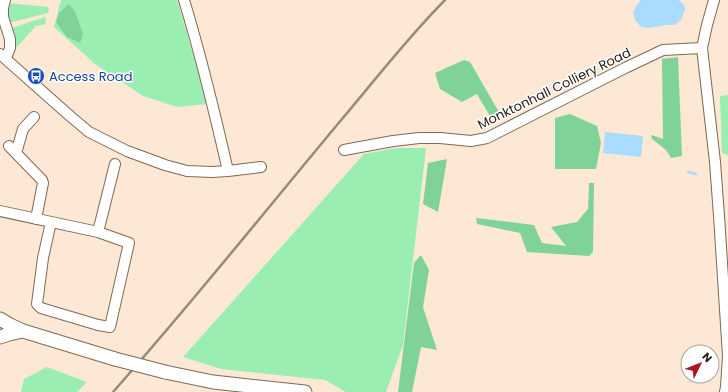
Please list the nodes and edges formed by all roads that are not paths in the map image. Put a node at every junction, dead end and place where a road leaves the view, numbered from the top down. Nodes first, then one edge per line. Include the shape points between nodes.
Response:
1 (5, 0) edge
2 (184, 0) edge
3 (714, 0) edge
4 (702, 48) junction
5 (3, 56) edge
6 (34, 117) dead end
7 (344, 150) dead end
8 (115, 164) dead end
9 (261, 167) dead end
10 (228, 171) junction
11 (0, 211) edge
12 (36, 219) junction
13 (51, 222) junction
14 (98, 232) junction
15 (0, 319) edge
16 (0, 325) edge
17 (23, 331) junction
18 (0, 333) edge
19 (0, 337) edge
20 (287, 391) edge
21 (305, 392) edge
22 (725, 392) edge

1 - 5 street via 3,17 10,48
2 - 10 street
3 - 4 street
4 - 7 street, Monktonhall Colliery Road via 663,50 487,138 419,138
4 - 22 street via 719,209 728,356
5 - 10 street via 89,132 127,151 166,165 187,170
6 - 12 street via 23,129 13,150 42,180
8 - 14 street
9 - 10 street
11 - 12 street
12 - 13 street
13 - 14 street
13 - 14 street via 36,304 41,308 110,327 129,242
15 - 17 main road
16 - 18 main road
17 - 19 main road
17 - 20 main road, bridge via 165,372 213,382
20 - 21 main road

